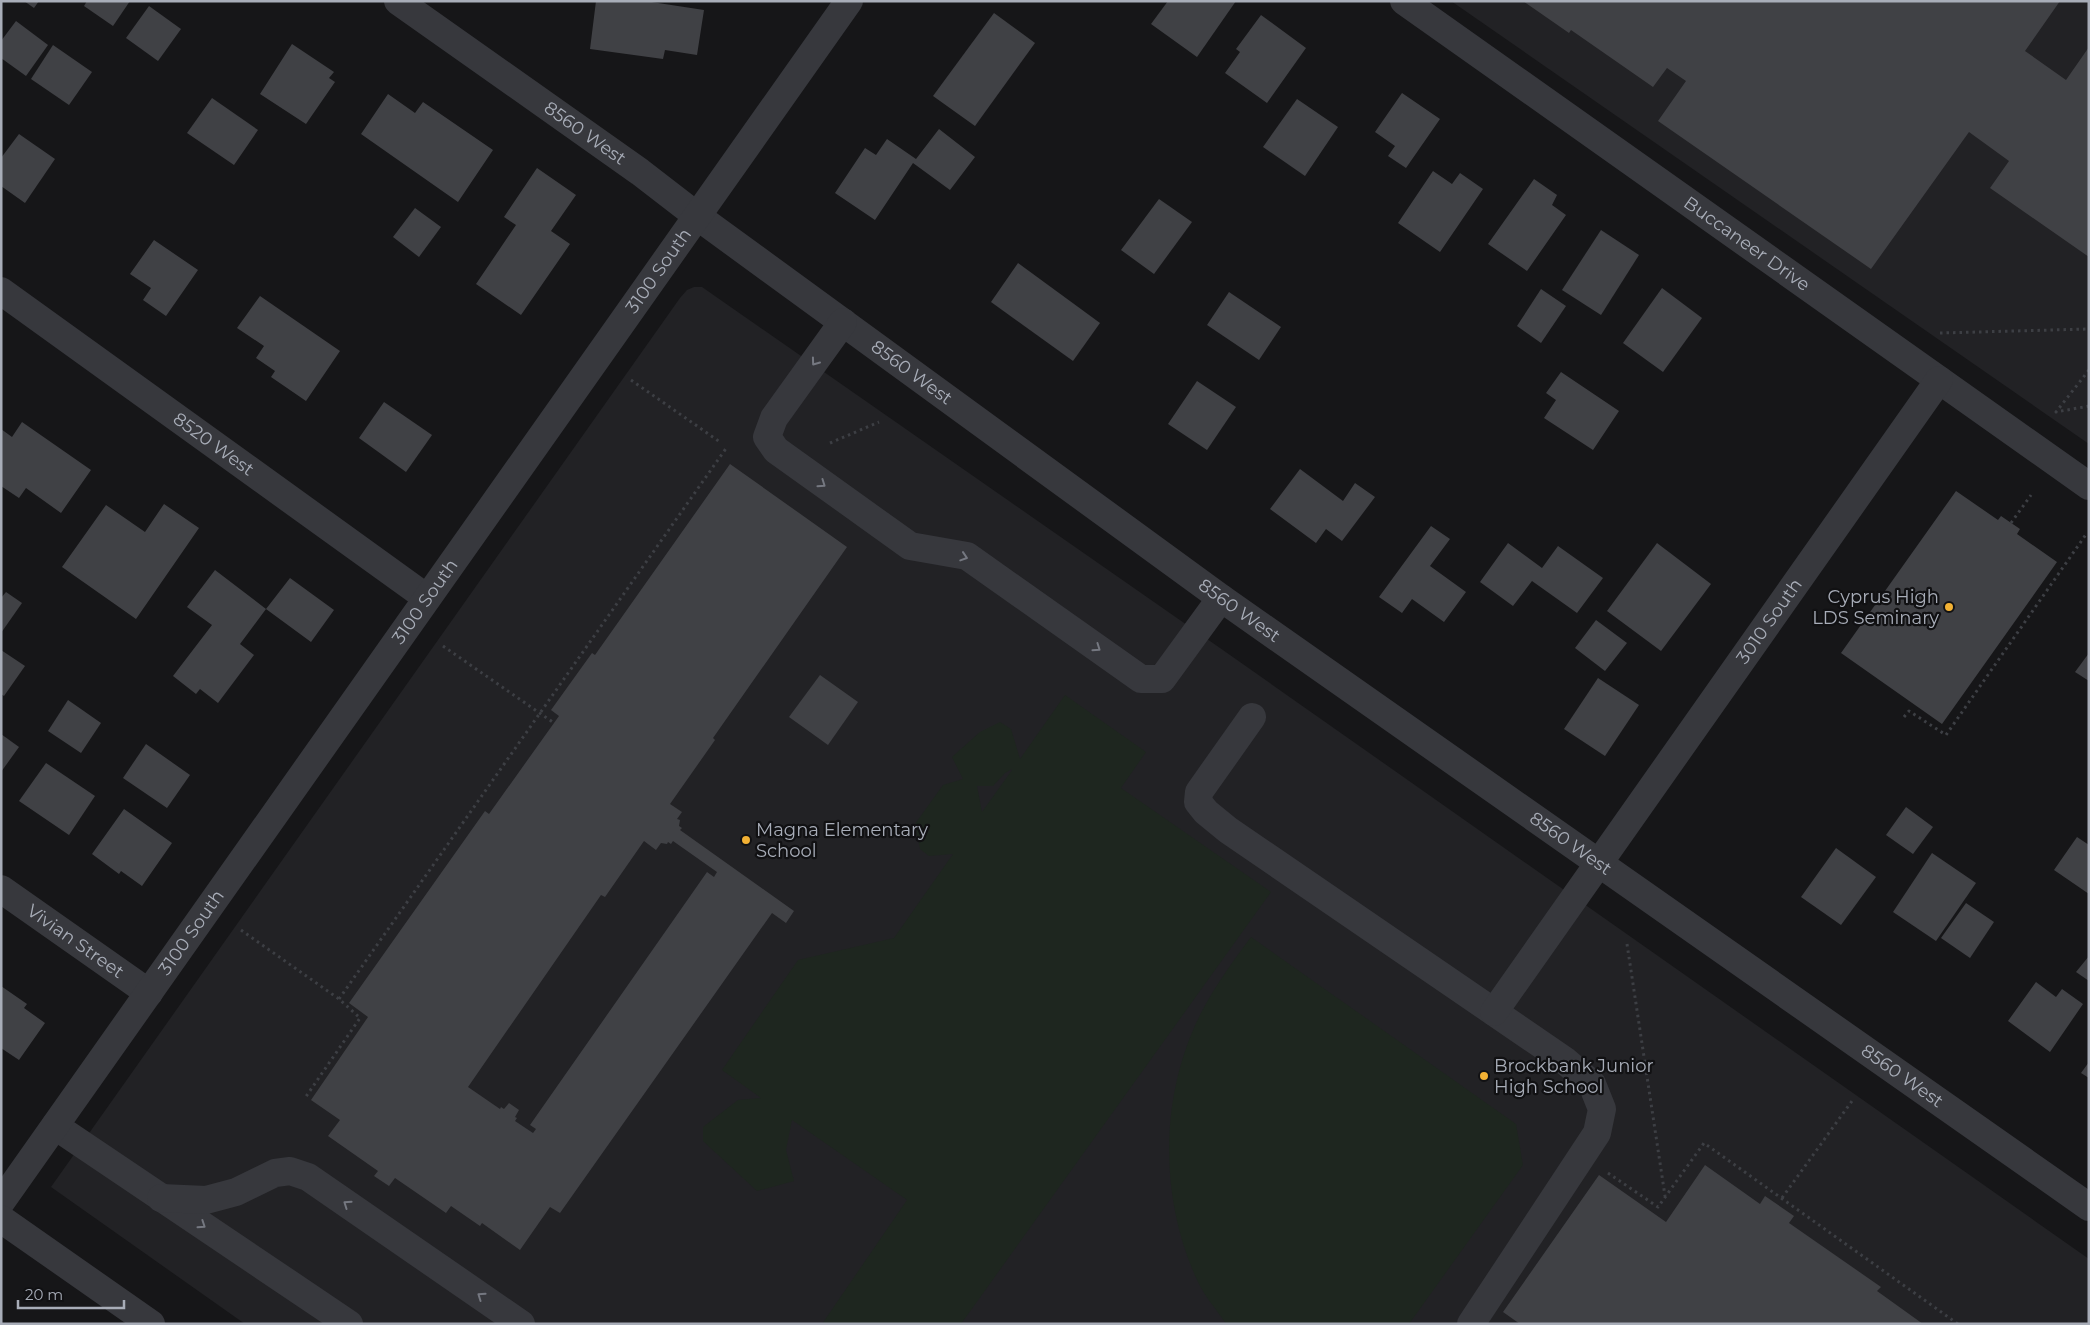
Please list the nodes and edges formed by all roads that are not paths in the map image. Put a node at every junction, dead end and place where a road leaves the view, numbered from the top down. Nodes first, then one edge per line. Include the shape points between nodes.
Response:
1 (398, 1) edge
2 (849, 1) edge
3 (1404, 1) edge
4 (697, 216) junction
5 (1, 291) edge
6 (844, 322) junction
7 (1939, 380) junction
8 (2089, 486) edge
9 (427, 598) junction
10 (1221, 598) junction
11 (1252, 716) dead end
12 (1600, 863) junction
13 (1, 889) edge
14 (149, 993) junction
15 (1494, 1012) junction
16 (55, 1126) junction
17 (161, 1198) junction
18 (1, 1202) edge
19 (2089, 1207) edge
20 (1, 1219) edge
21 (151, 1324) edge
22 (349, 1324) edge
23 (521, 1324) edge
24 (1471, 1324) edge

1 - 4 street, 8560 West
2 - 4 street, 3100 South
3 - 7 street, Buccaneer Drive
4 - 6 street, 8560 West
4 - 9 street, 3100 South
5 - 9 street, 8520 West
6 - 10 street, 8560 West
6 -> 10 street via 774,418 767,437 776,450 910,546 968,556 1141,679 1162,679
7 - 8 street, Buccaneer Drive
7 - 12 street, 3010 South
9 - 14 street, 3100 South
10 - 12 street, 8560 West
11 - 15 street via 1199,792 1198,802 1206,812
12 - 15 street, 3010 South
12 - 19 street, 8560 West
13 - 14 street, Vivian Street
14 - 16 street, 3100 South
15 - 24 street via 1564,1060 1592,1084 1602,1109 1597,1133 1577,1166
16 - 17 street
16 - 18 street, 3100 South
17 -> 22 street
23 -> 17 street via 308,1177 290,1171 275,1173 236,1192 206,1200
20 - 21 street

